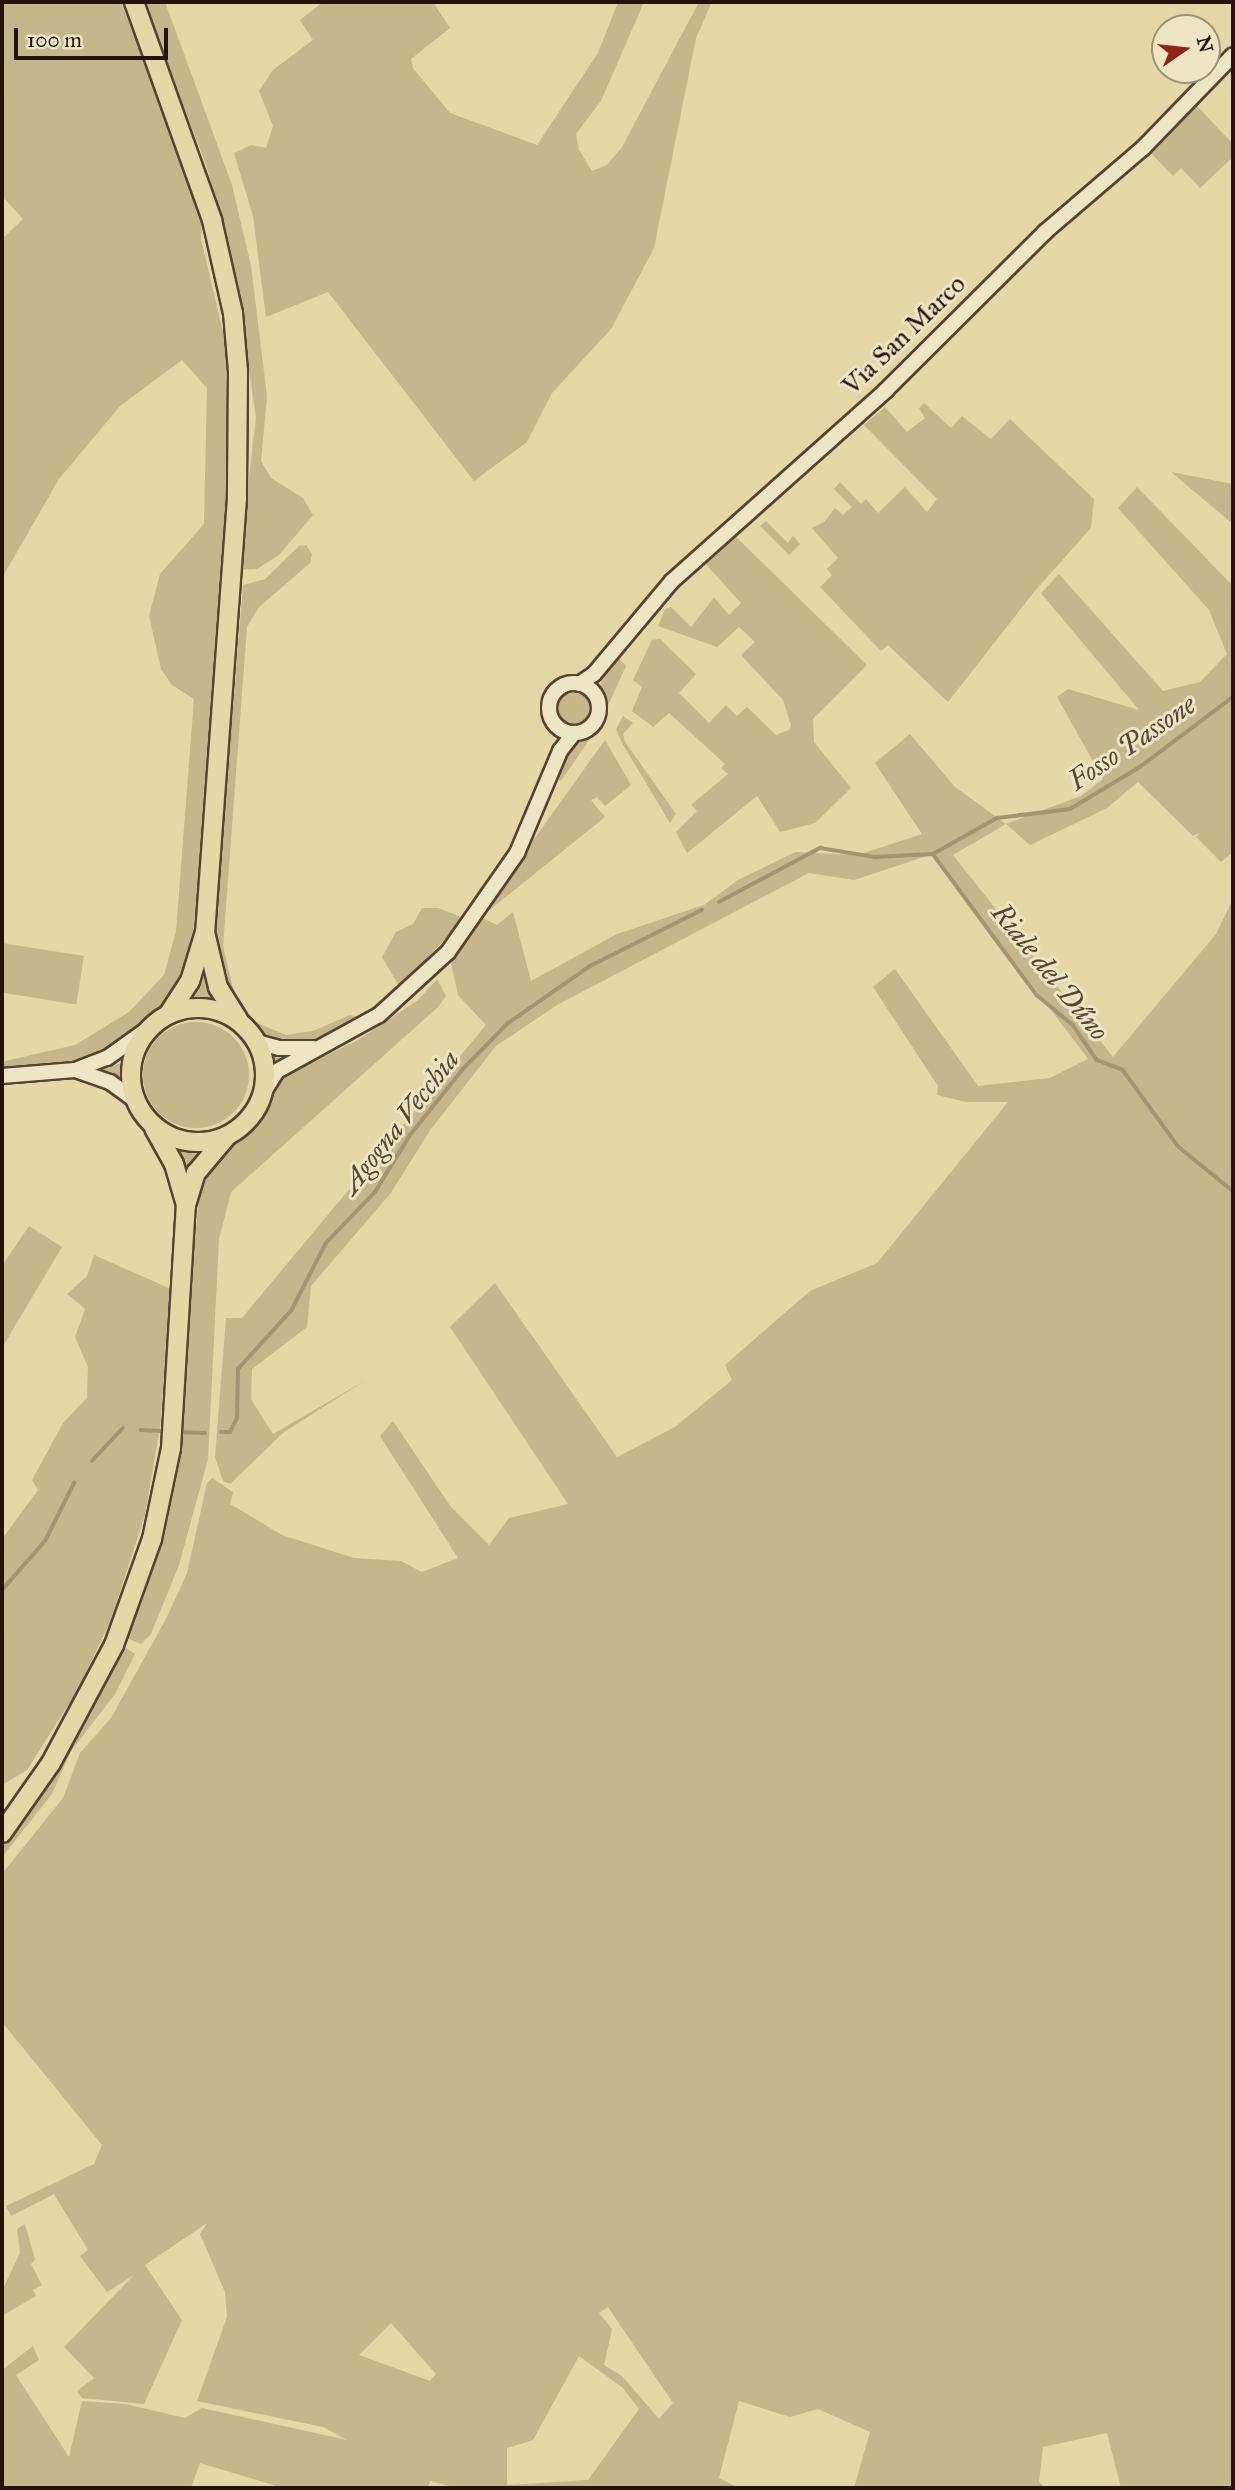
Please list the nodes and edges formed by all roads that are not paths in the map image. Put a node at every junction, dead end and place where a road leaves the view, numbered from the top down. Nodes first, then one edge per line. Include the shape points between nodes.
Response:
1 (134, 2) edge
2 (1233, 55) edge
3 (612, 652) junction
4 (579, 684) junction
5 (596, 697) junction
6 (556, 726) junction
7 (574, 733) junction
8 (560, 751) junction
9 (205, 932) junction
10 (169, 1013) junction
11 (240, 1021) junction
12 (149, 1028) junction
13 (257, 1042) junction
14 (314, 1048) junction
15 (75, 1070) junction
16 (2, 1076) edge
17 (262, 1095) junction
18 (135, 1101) junction
19 (151, 1123) junction
20 (227, 1136) junction
21 (186, 1205) junction
22 (2, 1833) edge

1 - 9 main road via 172,100 221,257 238,371 237,498
2 - 3 street, Via San Marco via 1143,148 1045,232 886,390 672,580
3 - 4 street, Via San Marco
3 - 5 street, Via San Marco via 597,679
4 - 5 street
4 - 6 street via 562,686 552,696 549,713
5 - 7 street via 594,723
6 - 7 street
6 - 8 street
7 - 8 street
8 - 14 street via 522,845 448,952 379,1015
9 - 10 main road via 190,981
9 - 11 main road via 218,987
10 - 11 main road via 205,1007
10 - 12 main road
11 - 13 main road
12 - 15 street via 107,1058
12 - 18 main road via 131,1062
13 - 14 street via 279,1048
13 - 17 main road via 264,1068
14 - 17 street via 277,1072
15 - 16 street
15 - 18 street via 110,1082
17 - 20 main road via 242,1126
18 - 19 main road
19 - 20 main road via 187,1142
19 - 21 main road via 174,1164
20 - 21 main road via 196,1173
21 - 22 main road via 171,1448 152,1539 114,1645 51,1763

